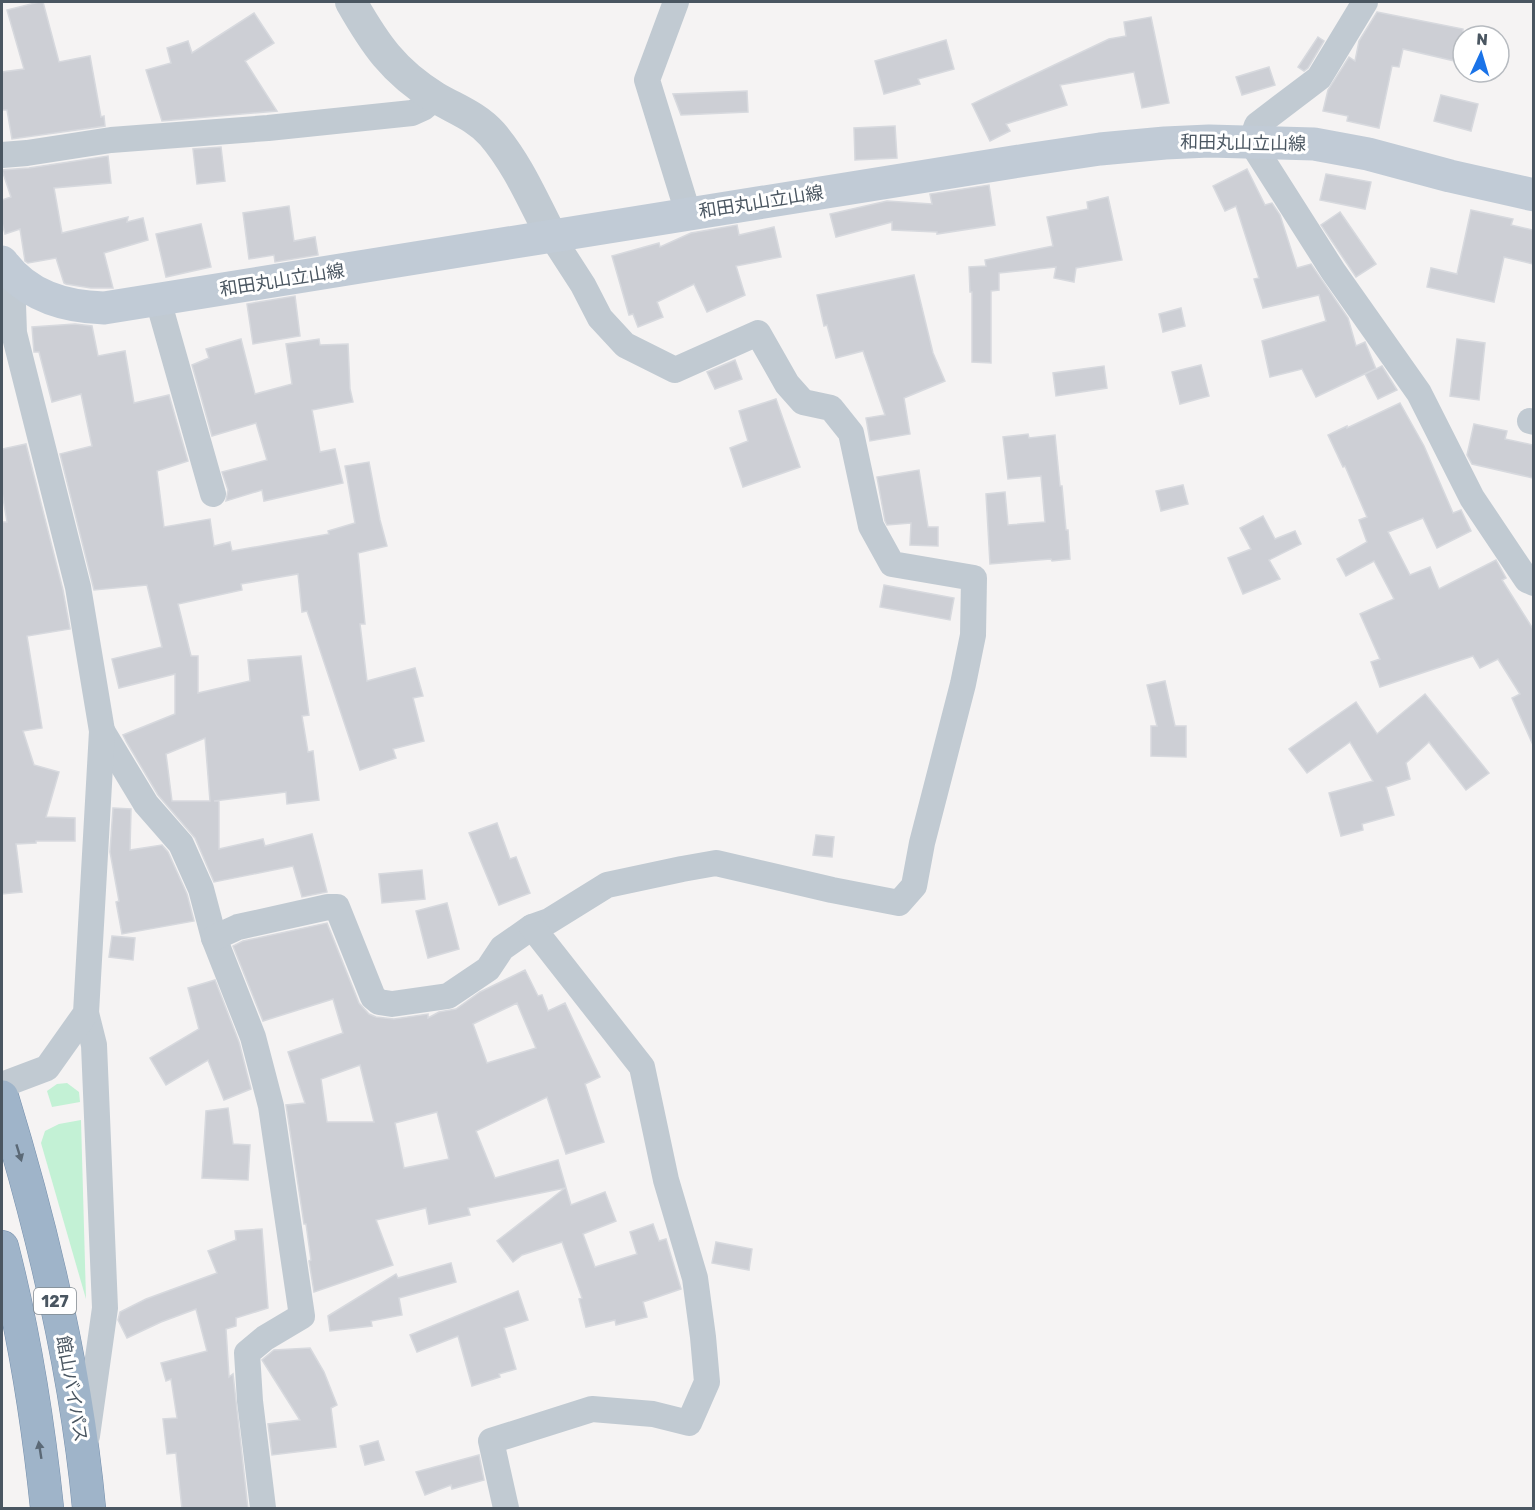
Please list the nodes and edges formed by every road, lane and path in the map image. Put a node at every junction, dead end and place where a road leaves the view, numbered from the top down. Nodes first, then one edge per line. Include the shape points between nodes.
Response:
1 (351, 2) edge
2 (676, 2) edge
3 (1365, 2) edge
4 (436, 97) junction
5 (1251, 141) junction
6 (2, 154) edge
7 (1533, 195) edge
8 (688, 213) junction
9 (552, 237) junction
10 (7, 269) edge
11 (158, 300) junction
12 (213, 494) dead end
13 (1533, 584) edge
14 (102, 731) junction
15 (532, 927) junction
16 (214, 938) junction
17 (86, 1013) junction
18 (2, 1085) edge
19 (2, 1097) edge
20 (2, 1247) edge
21 (84, 1458) junction
22 (47, 1509) edge
23 (89, 1509) edge
24 (263, 1509) edge
25 (506, 1509) edge

1 - 4 street via 372,40 407,78
2 - 8 street via 647,80
3 - 5 street via 1319,78 1257,125
4 - 6 street via 412,113 111,140
4 - 9 street via 474,118 492,134 520,175
5 - 7 main road, 和田丸山立山線 via 1314,144 1368,154
5 - 8 main road, 和田丸山立山線 via 1100,149
5 - 13 street via 1333,271 1419,393 1472,498
8 - 9 main road, 和田丸山立山線
9 - 11 main road, 和田丸山立山線
9 - 15 street via 600,318 625,345 675,370 758,333 787,384 803,402 831,408 851,433 871,526 892,564 974,578 973,635 914,886 899,903 716,863 607,885 549,921
10 - 11 main road, 和田丸山立山線 via 57,302 77,307 104,308
10 - 14 street via 14,333 78,586
11 - 12 street
14 - 16 street via 146,804 182,844 201,889
14 - 17 street
15 - 16 street via 502,948 488,969 448,996 392,1004 373,997 337,907 238,927
15 - 25 street via 642,1067 666,1179 695,1278 707,1382 689,1423 653,1414 592,1409 491,1442
16 - 24 street via 253,1037 271,1106 302,1316 247,1353
17 - 18 street via 47,1068
17 - 21 street via 94,1045 105,1308
19 -> 21 highway, 館山バイパス / 127 via 49,1270
22 -> 20 highway, 127 via 29,1379
21 - 23 highway, 館山バイパス / 127

